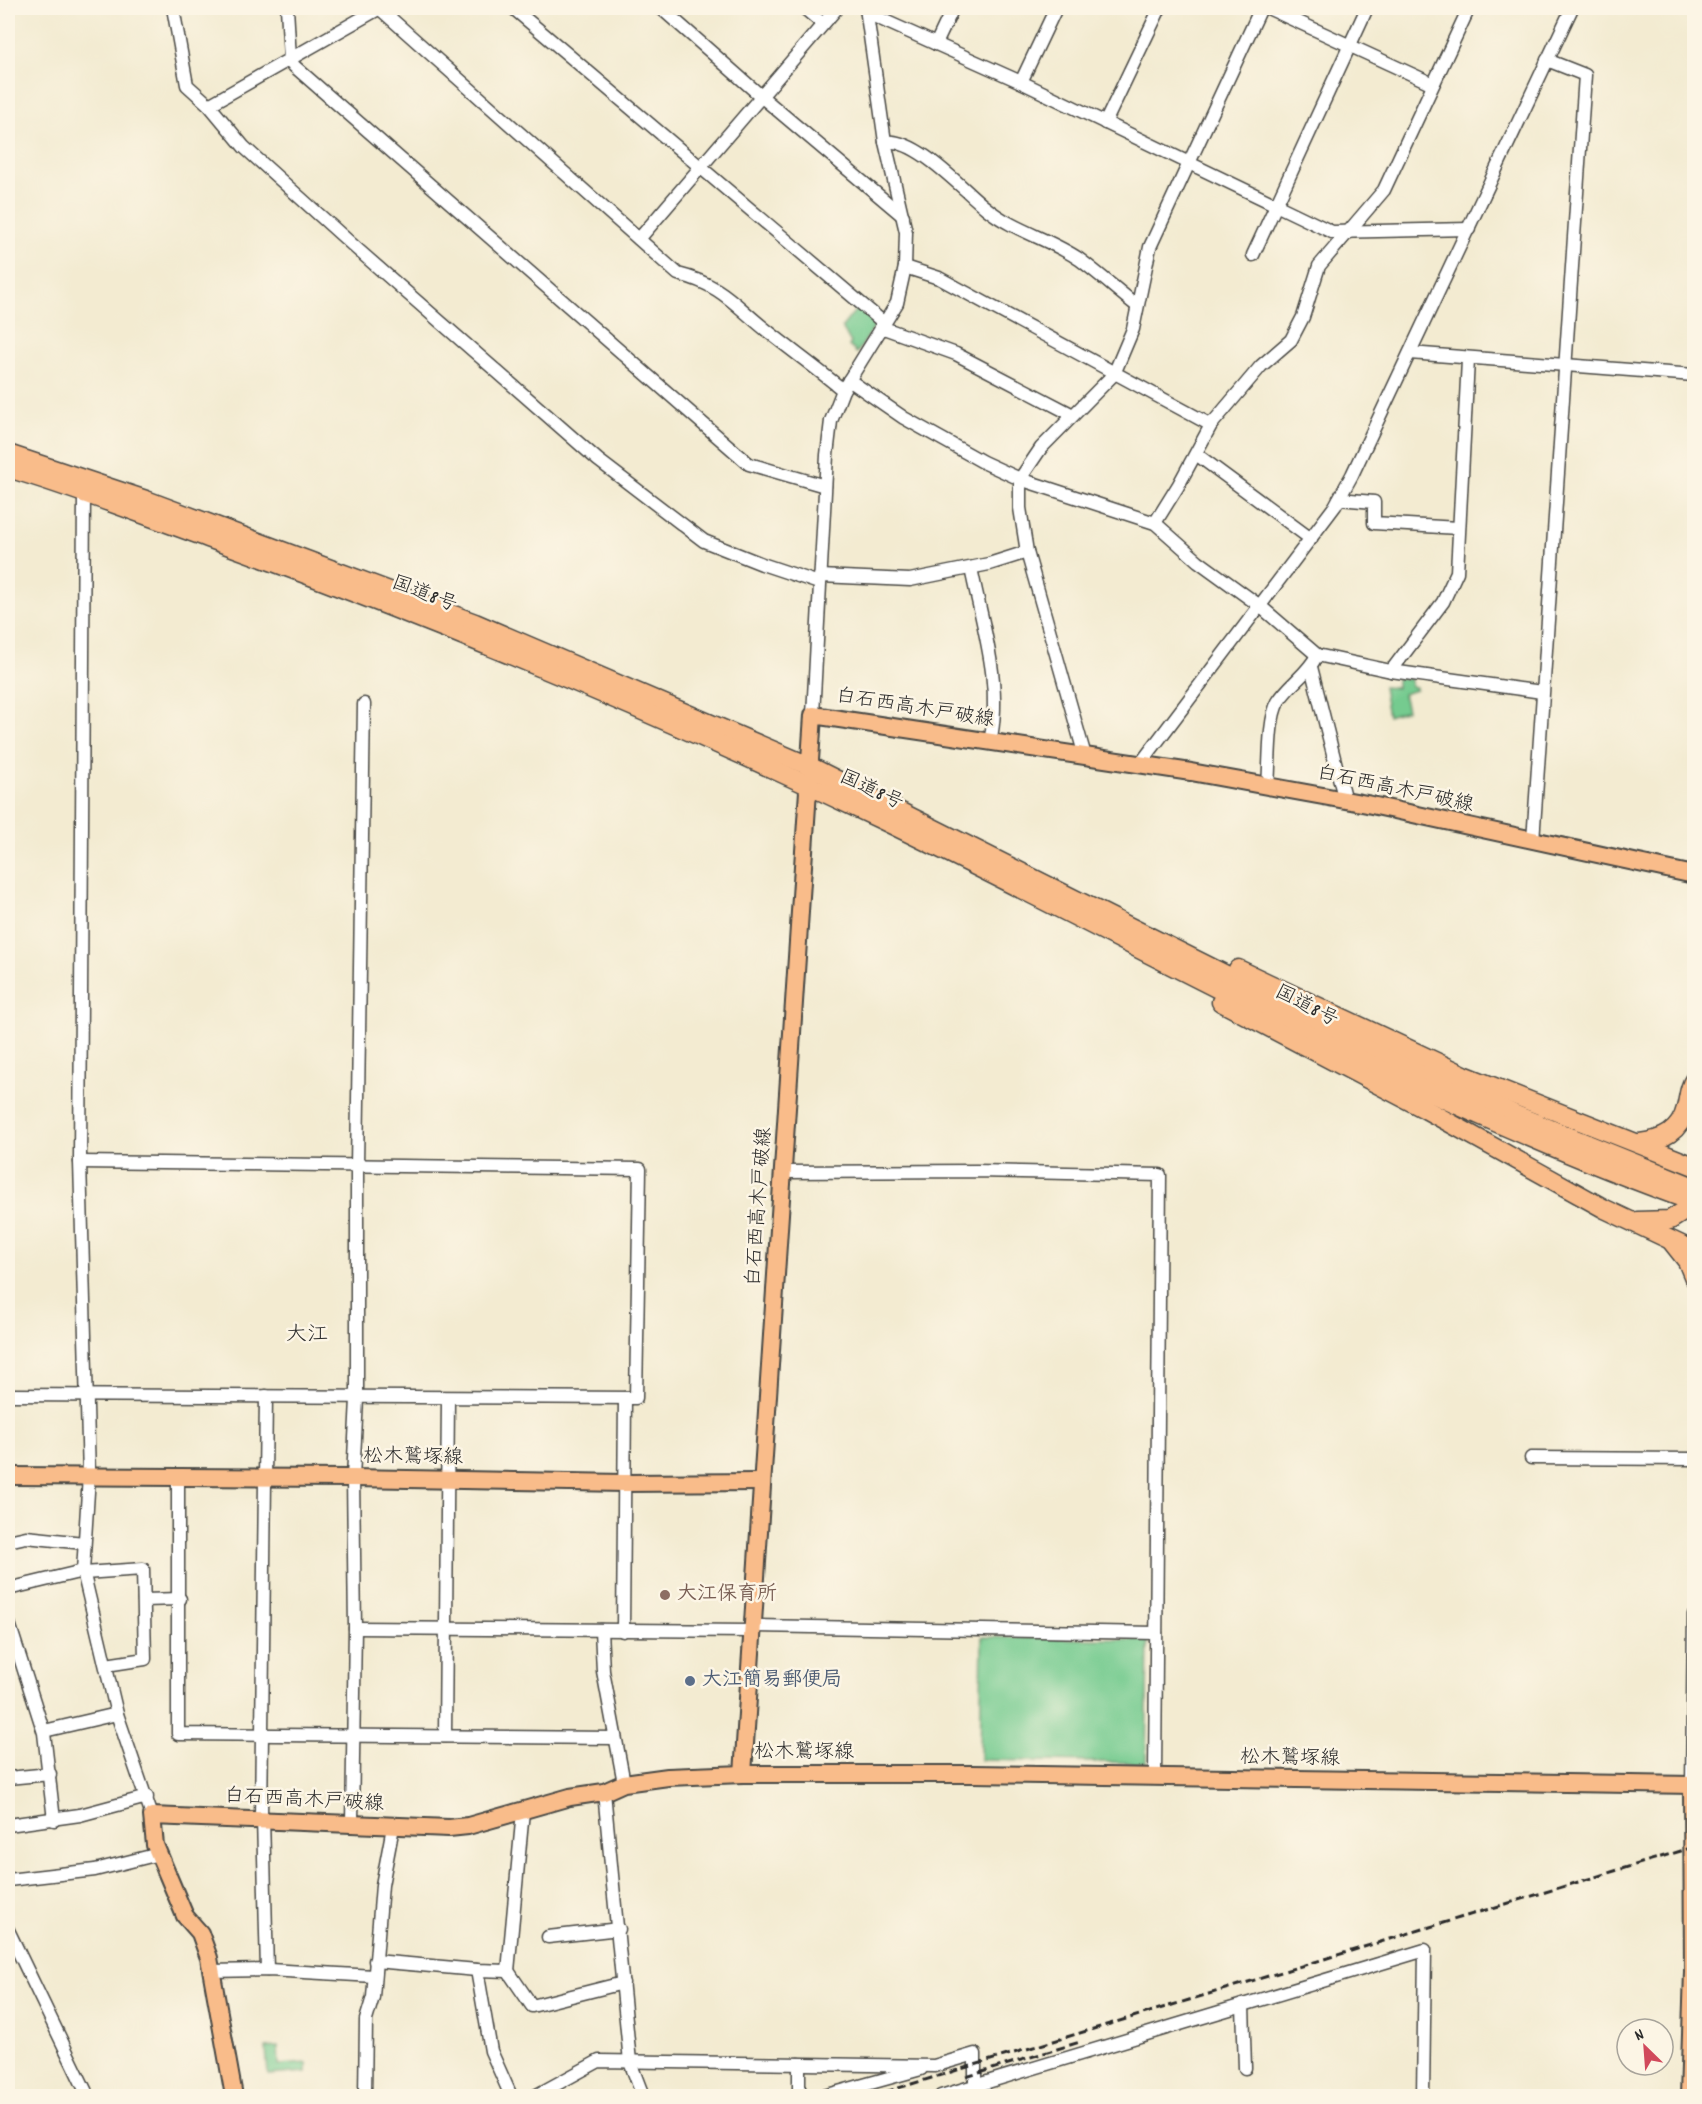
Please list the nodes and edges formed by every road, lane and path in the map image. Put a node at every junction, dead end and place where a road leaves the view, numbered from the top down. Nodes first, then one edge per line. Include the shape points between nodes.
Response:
1 (173, 8) edge
2 (287, 8) edge
3 (379, 8) edge
4 (513, 8) edge
5 (661, 8) edge
6 (804, 8) edge
7 (837, 8) edge
8 (953, 8) edge
9 (1056, 8) edge
10 (1160, 8) edge
11 (1261, 8) edge
12 (1268, 8) edge
13 (1367, 8) edge
14 (1469, 8) edge
15 (1572, 8) edge
16 (866, 10) edge
17 (823, 24) junction
18 (936, 44) junction
19 (1350, 45) junction
20 (290, 59) junction
21 (1547, 60) junction
22 (1021, 82) junction
23 (1433, 84) junction
24 (762, 97) junction
25 (209, 105) junction
26 (1105, 123) junction
27 (885, 142) junction
28 (1187, 164) junction
29 (700, 169) junction
30 (1275, 206) junction
31 (903, 216) junction
32 (1469, 229) junction
33 (1345, 234) junction
34 (639, 239) junction
35 (1253, 255) dead end
36 (905, 267) junction
37 (1136, 305) junction
38 (883, 325) junction
39 (1410, 354) junction
40 (1468, 360) junction
41 (1564, 366) junction
42 (1114, 374) junction
43 (1695, 375) edge
44 (846, 385) junction
45 (1073, 415) junction
46 (1211, 424) junction
47 (8, 454) edge
48 (1196, 454) junction
49 (8, 468) edge
50 (1020, 479) junction
51 (825, 486) junction
52 (84, 491) junction
53 (1339, 499) junction
54 (1155, 523) junction
55 (1458, 528) junction
56 (1311, 539) junction
57 (1027, 552) junction
58 (971, 568) junction
59 (820, 580) junction
60 (1260, 606) junction
61 (1317, 655) junction
62 (1311, 668) junction
63 (1391, 671) junction
64 (1542, 692) junction
65 (364, 704) dead end
66 (813, 719) junction
67 (990, 742) junction
68 (1084, 756) junction
69 (1141, 764) junction
70 (809, 766) junction
71 (808, 786) junction
72 (1268, 786) junction
73 (1345, 801) junction
74 (1533, 841) junction
75 (1695, 875) edge
76 (1131, 944) junction
77 (1176, 951) junction
78 (1695, 1080) edge
79 (1549, 1136) junction
80 (1640, 1143) junction
81 (80, 1162) junction
82 (357, 1166) junction
83 (1695, 1166) edge
84 (783, 1172) junction
85 (1695, 1187) edge
86 (1695, 1203) edge
87 (1626, 1220) junction
88 (1667, 1238) junction
89 (1695, 1251) edge
90 (1695, 1278) edge
91 (8, 1395) edge
92 (85, 1396) junction
93 (266, 1396) junction
94 (625, 1398) junction
95 (357, 1399) junction
96 (448, 1399) junction
97 (1530, 1458) dead end
98 (1695, 1459) edge
99 (8, 1476) edge
100 (89, 1476) junction
101 (178, 1478) junction
102 (265, 1478) junction
103 (353, 1478) junction
104 (447, 1480) junction
105 (761, 1482) junction
106 (624, 1483) junction
107 (8, 1541) edge
108 (84, 1544) junction
109 (83, 1572) junction
110 (8, 1590) edge
111 (180, 1599) junction
112 (144, 1600) junction
113 (1695, 1614) edge
114 (8, 1620) edge
115 (445, 1627) junction
116 (355, 1628) junction
117 (752, 1628) junction
118 (601, 1630) junction
119 (623, 1631) junction
120 (1156, 1633) junction
121 (106, 1665) junction
122 (117, 1714) junction
123 (44, 1731) junction
124 (352, 1735) junction
125 (263, 1736) junction
126 (445, 1736) junction
127 (615, 1738) junction
128 (50, 1774) junction
129 (743, 1774) junction
130 (1155, 1777) junction
131 (8, 1778) edge
132 (624, 1783) junction
133 (1694, 1785) edge
134 (604, 1791) junction
135 (147, 1797) junction
136 (523, 1811) junction
137 (152, 1816) junction
138 (262, 1818) junction
139 (54, 1820) junction
140 (352, 1823) junction
141 (8, 1825) edge
142 (393, 1827) junction
143 (159, 1854) junction
144 (8, 1880) edge
145 (619, 1929) junction
146 (8, 1930) edge
147 (548, 1936) dead end
148 (375, 1961) junction
149 (267, 1970) junction
150 (211, 1971) junction
151 (477, 1971) junction
152 (508, 1971) junction
153 (374, 1976) junction
154 (623, 1983) junction
155 (1243, 2005) junction
156 (630, 2062) junction
157 (799, 2064) junction
158 (934, 2066) junction
159 (1245, 2068) dead end
160 (975, 2091) edge
161 (551, 2093) edge
162 (88, 2097) edge
163 (234, 2097) edge
164 (365, 2097) edge
165 (511, 2097) edge
166 (535, 2097) edge
167 (643, 2097) edge
168 (799, 2097) edge
169 (824, 2097) edge
170 (941, 2097) edge
171 (1424, 2097) edge
172 (1689, 2097) edge

1 - 25 street via 187,85
2 - 20 street
3 - 20 street
3 - 34 street
4 - 29 street
5 - 24 street
6 - 17 street
7 - 17 street
8 - 18 street
9 - 22 street
10 - 26 street
11 - 28 street
12 - 19 street
13 - 19 street
14 - 23 street
15 - 21 street
16 - 18 street
16 - 27 street
17 - 24 street
18 - 22 street
19 - 23 street
19 - 30 street
20 - 25 street
20 - 51 street via 749,464
21 - 32 street
21 - 41 street via 1585,75
22 - 26 street
23 - 33 street via 1384,190
24 - 29 street
24 - 31 street
25 - 59 street via 244,147 598,460 704,541 762,564
26 - 28 street
27 - 31 street
27 - 37 street via 901,142 951,176 987,210 1078,259
28 - 30 street
28 - 37 street via 1150,247
29 - 34 street
29 - 38 street
30 - 33 street
30 - 35 street
31 - 36 street
32 - 33 street
32 - 39 street
33 - 46 street via 1319,266 1303,317 1291,340 1262,366
34 - 44 street via 678,274 703,280 760,326
36 - 38 street via 897,303
36 - 42 street via 939,278
37 - 42 street via 1133,329
38 - 44 street
38 - 45 street via 956,354
39 - 40 street
39 - 53 street
40 - 41 street
40 - 55 street
41 - 43 street
41 - 64 street
42 - 45 street
42 - 46 street
44 - 50 street
44 - 51 street via 831,421
45 - 50 street via 1041,448
46 - 48 street
47 - 70 highway, 国道8号 via 146,500 475,624
48 - 54 street
48 - 56 street
49 - 52 highway, 国道8号
50 - 54 street
50 - 57 street
51 - 59 street
52 - 71 highway, 国道8号 via 470,636
52 - 81 street
53 - 55 street via 1374,502 1374,523
53 - 56 street
54 - 60 street via 1198,561
55 - 63 street via 1457,572 1443,602
56 - 60 street
57 - 58 street
57 - 68 street
58 - 59 street via 910,580
58 - 67 street via 994,685
59 - 66 street
60 - 61 street
60 - 69 street
61 - 62 street
61 - 63 street
62 - 72 street via 1278,702
62 - 73 street
63 - 64 street
64 - 74 street
65 - 82 street
66 - 67 main road, 白石西高木戸破線
66 - 70 main road, 白石西高木戸破線
67 - 68 main road, 白石西高木戸破線
68 - 69 main road, 白石西高木戸破線
69 - 72 main road, 白石西高木戸破線
70 - 71 main road, 白石西高木戸破線
70 - 77 highway, 国道8号
71 - 76 highway, 国道8号
71 - 84 main road, 白石西高木戸破線
72 - 73 main road, 白石西高木戸破線
73 - 74 main road, 白石西高木戸破線
74 - 75 main road, 白石西高木戸破線
76 - 79 highway, 国道8号 via 1341,1050
76 - 87 highway via 1226,1005
77 - 79 highway, 国道8号
77 - 80 highway via 1242,970 1464,1075
78 - 80 highway via 1681,1123 1671,1134
79 - 85 highway, 国道8号
79 - 86 highway, 国道8号
80 - 83 highway
81 - 82 street
81 - 92 street
82 - 94 street via 640,1169 636,1398
82 - 95 street
84 - 105 main road, 白石西高木戸破線
84 - 120 street via 1160,1175
86 - 87 highway via 1670,1220
87 - 88 highway
88 - 89 highway
88 - 90 highway via 1679,1249
91 - 92 street
92 - 93 street
92 - 100 street
93 - 95 street
93 - 102 street
94 - 96 street
94 - 106 street
95 - 96 street
95 - 103 street
96 - 104 street
97 - 98 street
99 - 100 main road, 松木鷲塚線
100 - 101 main road, 松木鷲塚線
100 - 108 street
101 - 102 main road, 松木鷲塚線
101 - 111 street
102 - 103 main road, 松木鷲塚線
102 - 125 street
103 - 104 main road, 松木鷲塚線
103 - 116 street
104 - 106 main road, 松木鷲塚線
104 - 115 street
105 - 106 main road, 松木鷲塚線
105 - 117 main road, 松木鷲塚線
106 - 119 street
107 - 108 street via 26,1537
108 - 109 street
109 - 110 street
109 - 112 street via 143,1569
109 - 121 street
111 - 112 street
111 - 125 street via 178,1734
112 - 121 street via 145,1659
113 - 133 street
114 - 123 street
115 - 116 street
115 - 118 street
115 - 126 street
116 - 124 street
117 - 119 street
117 - 120 street
117 - 129 main road, 松木鷲塚線
118 - 119 street
118 - 127 street via 603,1671
120 - 130 street
121 - 122 street
122 - 123 street
122 - 135 street
123 - 128 street
124 - 125 street
124 - 126 street
124 - 140 street
125 - 138 street
126 - 127 street
127 - 132 street
128 - 131 street
128 - 139 street
129 - 130 main road, 松木鷲塚線
129 - 132 main road, 白石西高木戸破線
130 - 133 main road, 松木鷲塚線
132 - 134 main road, 白石西高木戸破線
133 - 172 main road
134 - 136 main road, 白石西高木戸破線
134 - 145 street
135 - 137 street
135 - 139 street
136 - 142 main road, 白石西高木戸破線 via 449,1828
136 - 152 street
137 - 138 main road, 白石西高木戸破線
137 - 143 main road
138 - 140 main road, 白石西高木戸破線
138 - 149 street
139 - 141 street
140 - 142 main road, 白石西高木戸破線
142 - 148 street via 382,1885
143 - 144 street via 95,1870
143 - 150 main road via 185,1916 200,1933
145 - 147 street
145 - 154 street
146 - 162 street
148 - 151 street
148 - 153 street
149 - 150 street
149 - 153 street
150 - 163 main road
151 - 152 street
151 - 165 street via 491,2051
152 - 154 street via 532,2006
153 - 164 street via 366,2019
154 - 156 street
155 - 159 street
155 - 160 street
155 - 171 street via 1425,1950
156 - 157 street
156 - 161 street via 598,2061
156 - 167 street
157 - 158 street
157 - 168 street
158 - 160 street via 975,2054
158 - 169 street
160 - 170 street
161 - 166 street

